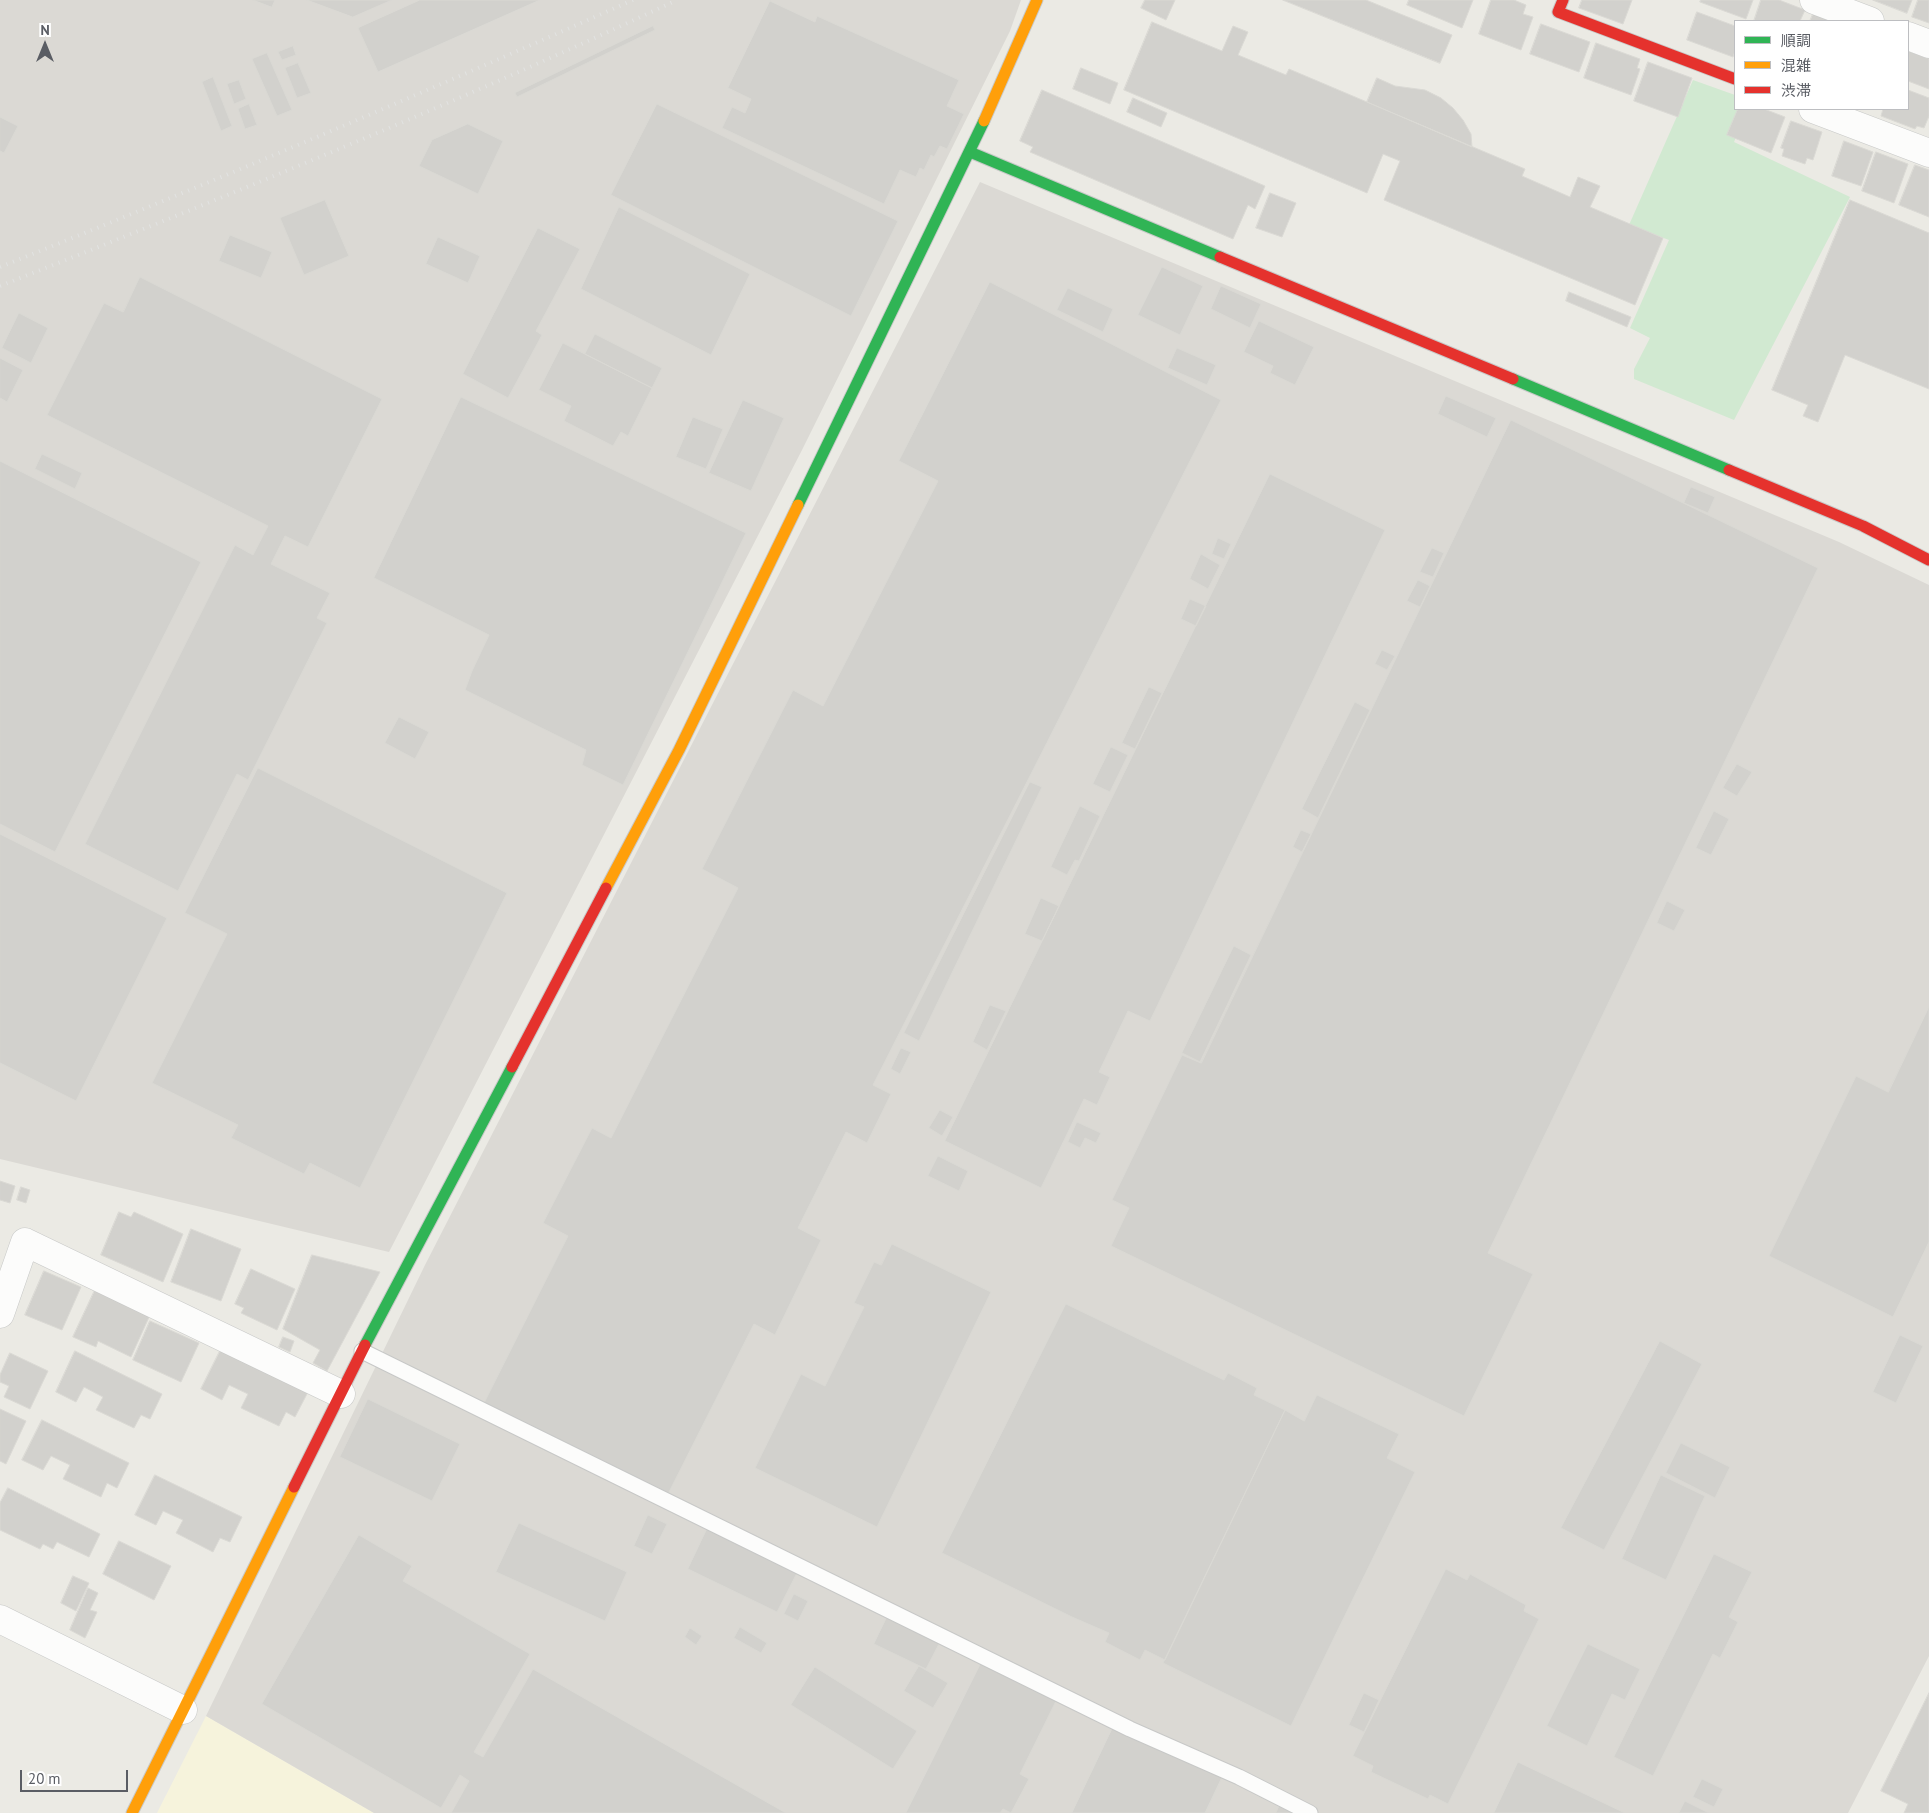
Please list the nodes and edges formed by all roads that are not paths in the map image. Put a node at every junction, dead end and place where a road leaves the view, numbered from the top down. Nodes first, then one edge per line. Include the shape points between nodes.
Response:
1 (1037, 0) edge
2 (1563, 0) edge
3 (1814, 0) edge
4 (1867, 20) edge
5 (1909, 36) edge
6 (1929, 44) edge
7 (1734, 79) edge
8 (1816, 110) edge
9 (970, 152) junction
10 (1929, 153) edge
11 (1929, 560) edge
12 (0, 1314) edge
13 (362, 1351) junction
14 (341, 1394) junction
15 (0, 1618) edge
16 (183, 1710) junction
17 (132, 1813) edge
18 (1310, 1813) edge

1 - 9 street
2 - 7 street via 1558,12
3 - 4 street
5 - 6 street
8 - 10 street
9 - 11 street via 1854,522
9 - 13 street via 679,750
12 - 14 street via 25,1242
13 - 14 street
13 - 18 lane via 1130,1729 1239,1777
14 - 16 street
15 - 16 street
16 - 17 street

